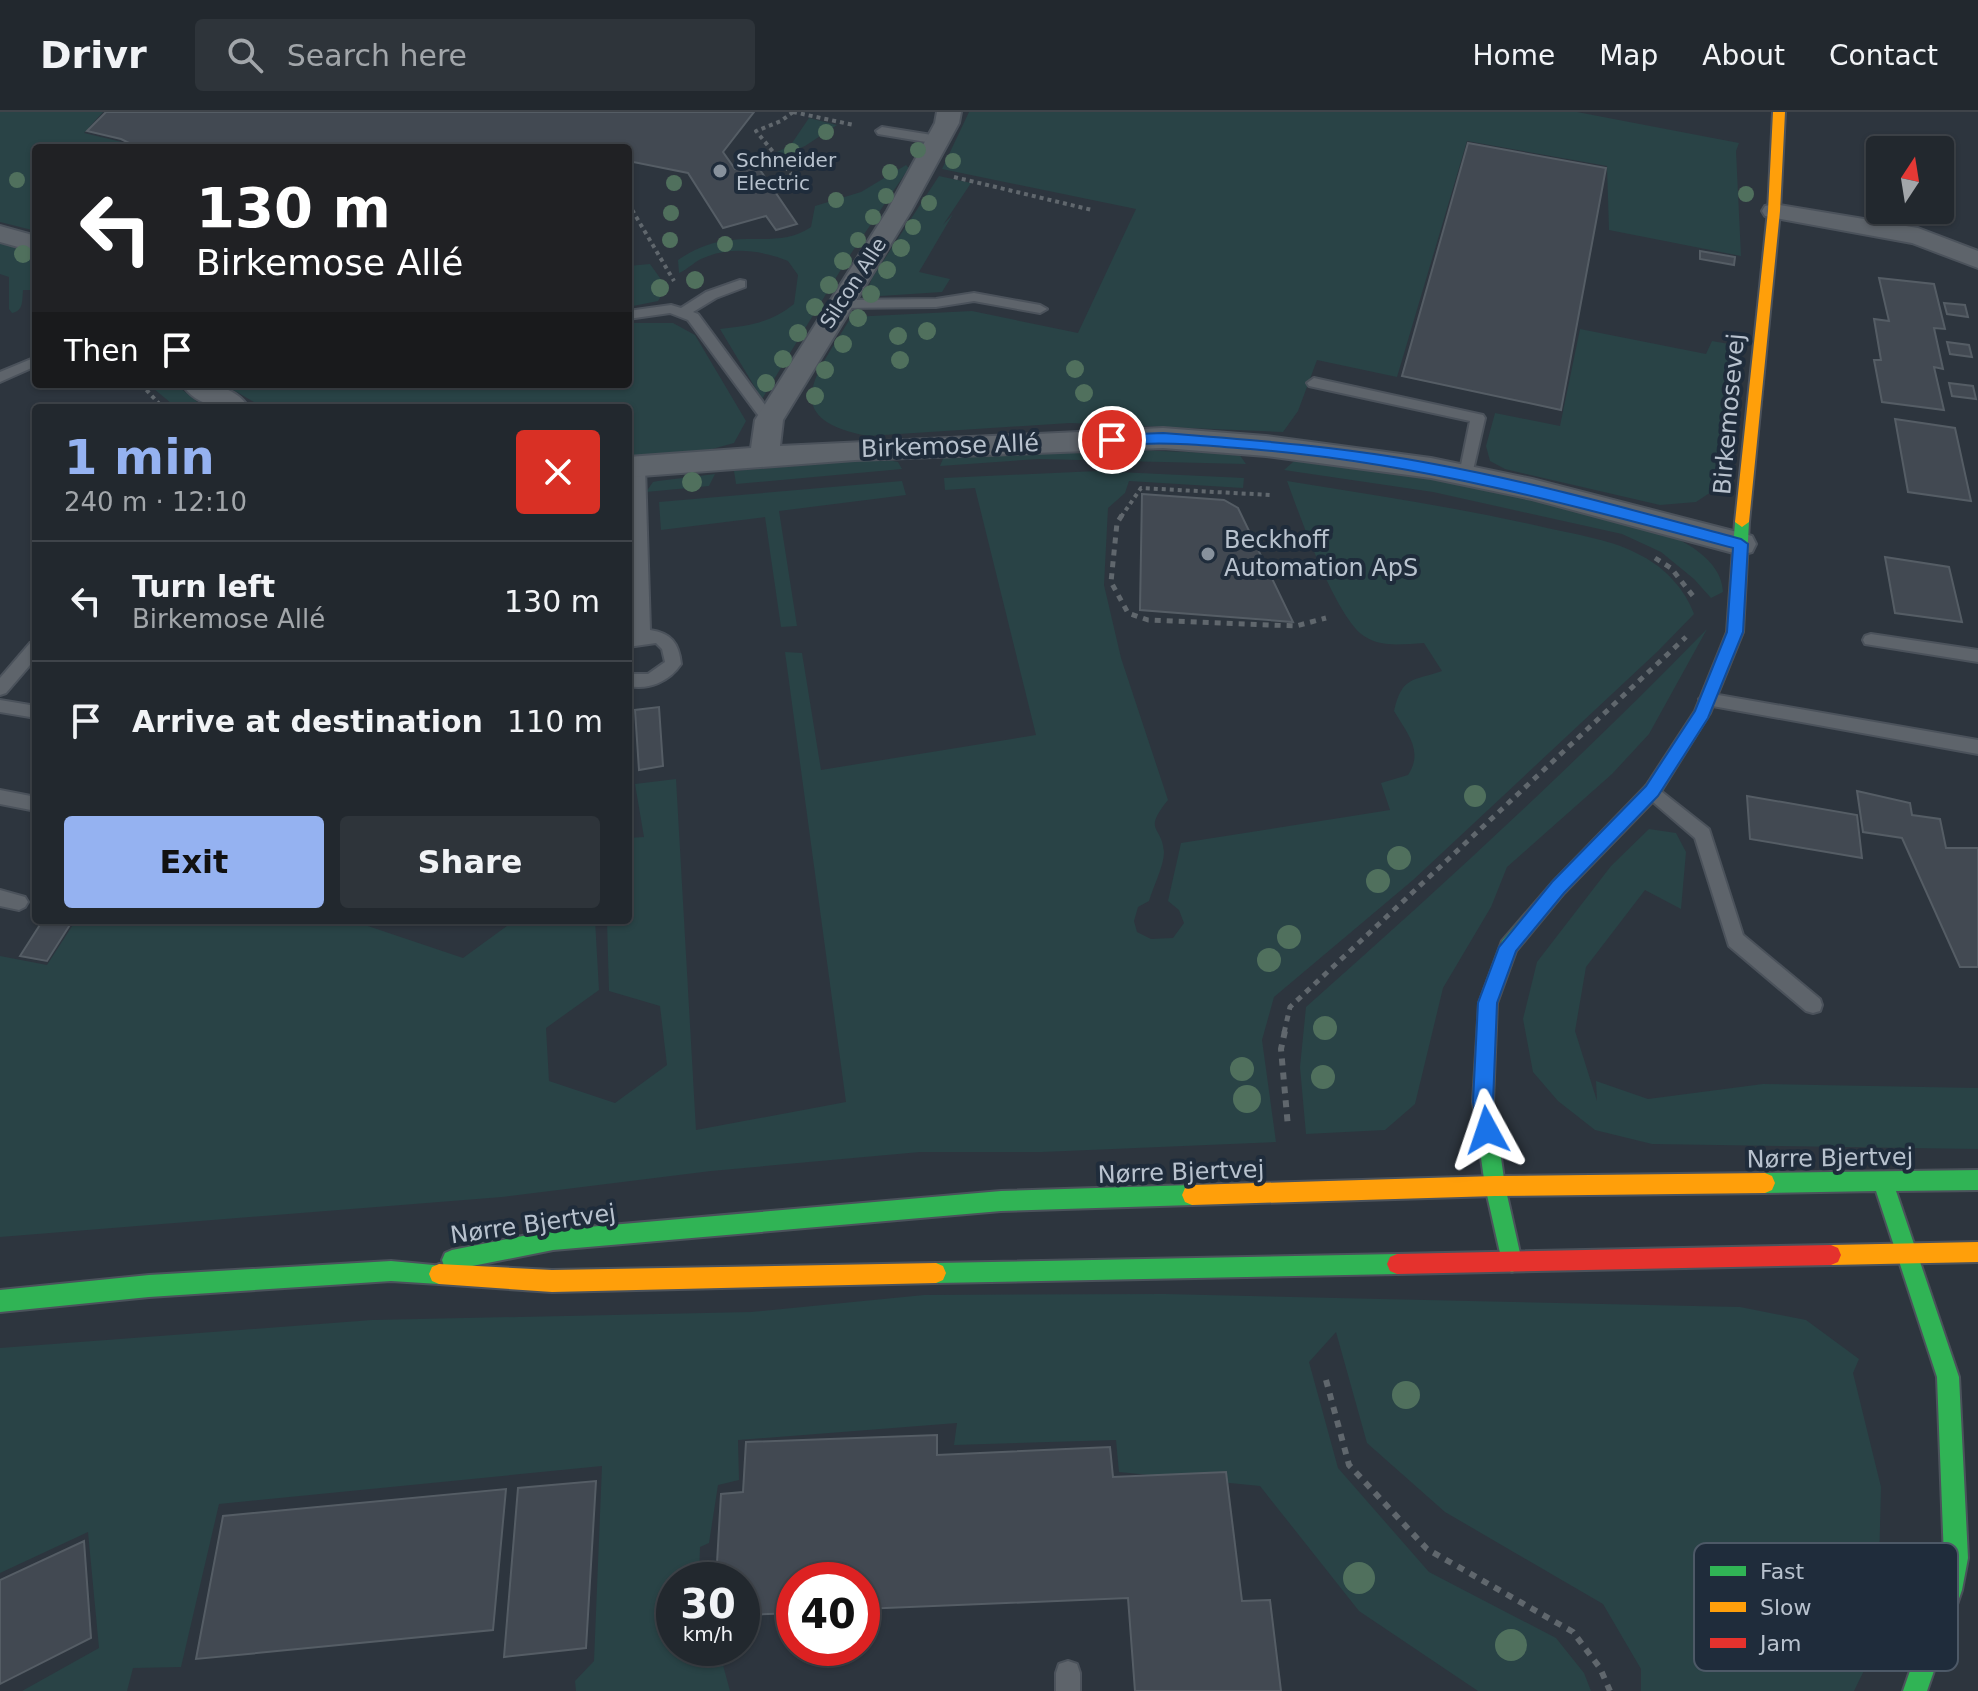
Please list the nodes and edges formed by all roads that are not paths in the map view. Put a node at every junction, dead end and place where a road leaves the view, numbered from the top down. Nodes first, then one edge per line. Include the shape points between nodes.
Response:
1 (949, 112) edge
2 (1779, 112) edge
3 (882, 131) road end
4 (938, 140) junction
5 (1774, 211) junction
6 (0, 234) edge
7 (32, 243) edge
8 (1978, 260) edge
9 (740, 284) dead end
10 (839, 304) junction
11 (1040, 309) dead end
12 (686, 311) junction
13 (632, 314) edge
14 (32, 363) edge
15 (0, 377) edge
16 (1314, 383) dead end
17 (202, 388) edge
18 (228, 404) edge
19 (769, 420) junction
20 (764, 455) junction
21 (633, 467) edge
22 (1466, 475) junction
23 (1741, 544) junction
24 (635, 638) edge
25 (1871, 640) dead end
26 (32, 652) edge
27 (1978, 656) edge
28 (632, 681) edge
29 (0, 689) edge
30 (1707, 699) junction
31 (0, 706) edge
32 (32, 711) edge
33 (1978, 747) edge
34 (1652, 791) junction
35 (0, 797) edge
36 (32, 803) edge
37 (0, 898) edge
38 (19, 902) dead end
39 (1813, 1005) dead end
40 (1978, 1180) edge
41 (1883, 1182) junction
42 (1495, 1186) junction
43 (1978, 1252) edge
44 (1907, 1254) junction
45 (1512, 1262) junction
46 (391, 1271) junction
47 (0, 1301) edge
48 (1955, 1543) edge
49 (1922, 1671) edge
50 (1915, 1691) edge

1 - 4 street, Silcon Alle
2 - 5 main road, Birkemosevej
3 - 4 lane
4 - 10 street, Silcon Alle
5 - 8 street via 1918,236
5 - 23 main road, Birkemosevej
6 - 7 street
9 - 12 lane
10 - 11 lane via 936,303 974,297
10 - 19 street, Silcon Alle
12 - 13 lane
12 - 19 lane
14 - 15 lane
16 - 22 lane via 1478,418
17 - 18 street
19 - 20 street, Silcon Alle
20 - 21 street, Birkemose Allé
20 - 22 street, Birkemose Allé via 1163,438 1266,446
21 - 24 lane
22 - 23 street, Birkemose Allé
23 - 30 main road, Birkemosevej via 1735,632
24 - 28 lane via 666,641 673,649 673,664 661,677
25 - 27 lane
26 - 29 lane
30 - 33 lane
30 - 34 main road, Birkemosevej
31 - 32 lane
34 - 39 lane via 1703,834 1735,940
34 - 42 main road, Birkemosevej via 1508,947 1487,1017 1483,1102
35 - 36 lane
37 - 38 lane
40 - 41 main road, Nørre Bjertvej
41 - 42 main road, Nørre Bjertvej
41 - 44 main road
42 - 45 main road, Birkemosevej
42 - 46 main road, Nørre Bjertvej via 1001,1201 553,1240
43 - 44 main road, Nørre Bjertvej
44 - 45 main road, Nørre Bjertvej
44 - 48 main road via 1948,1377
45 - 46 main road, Nørre Bjertvej via 552,1281
46 - 47 main road, Nørre Bjertvej
49 - 50 main road

